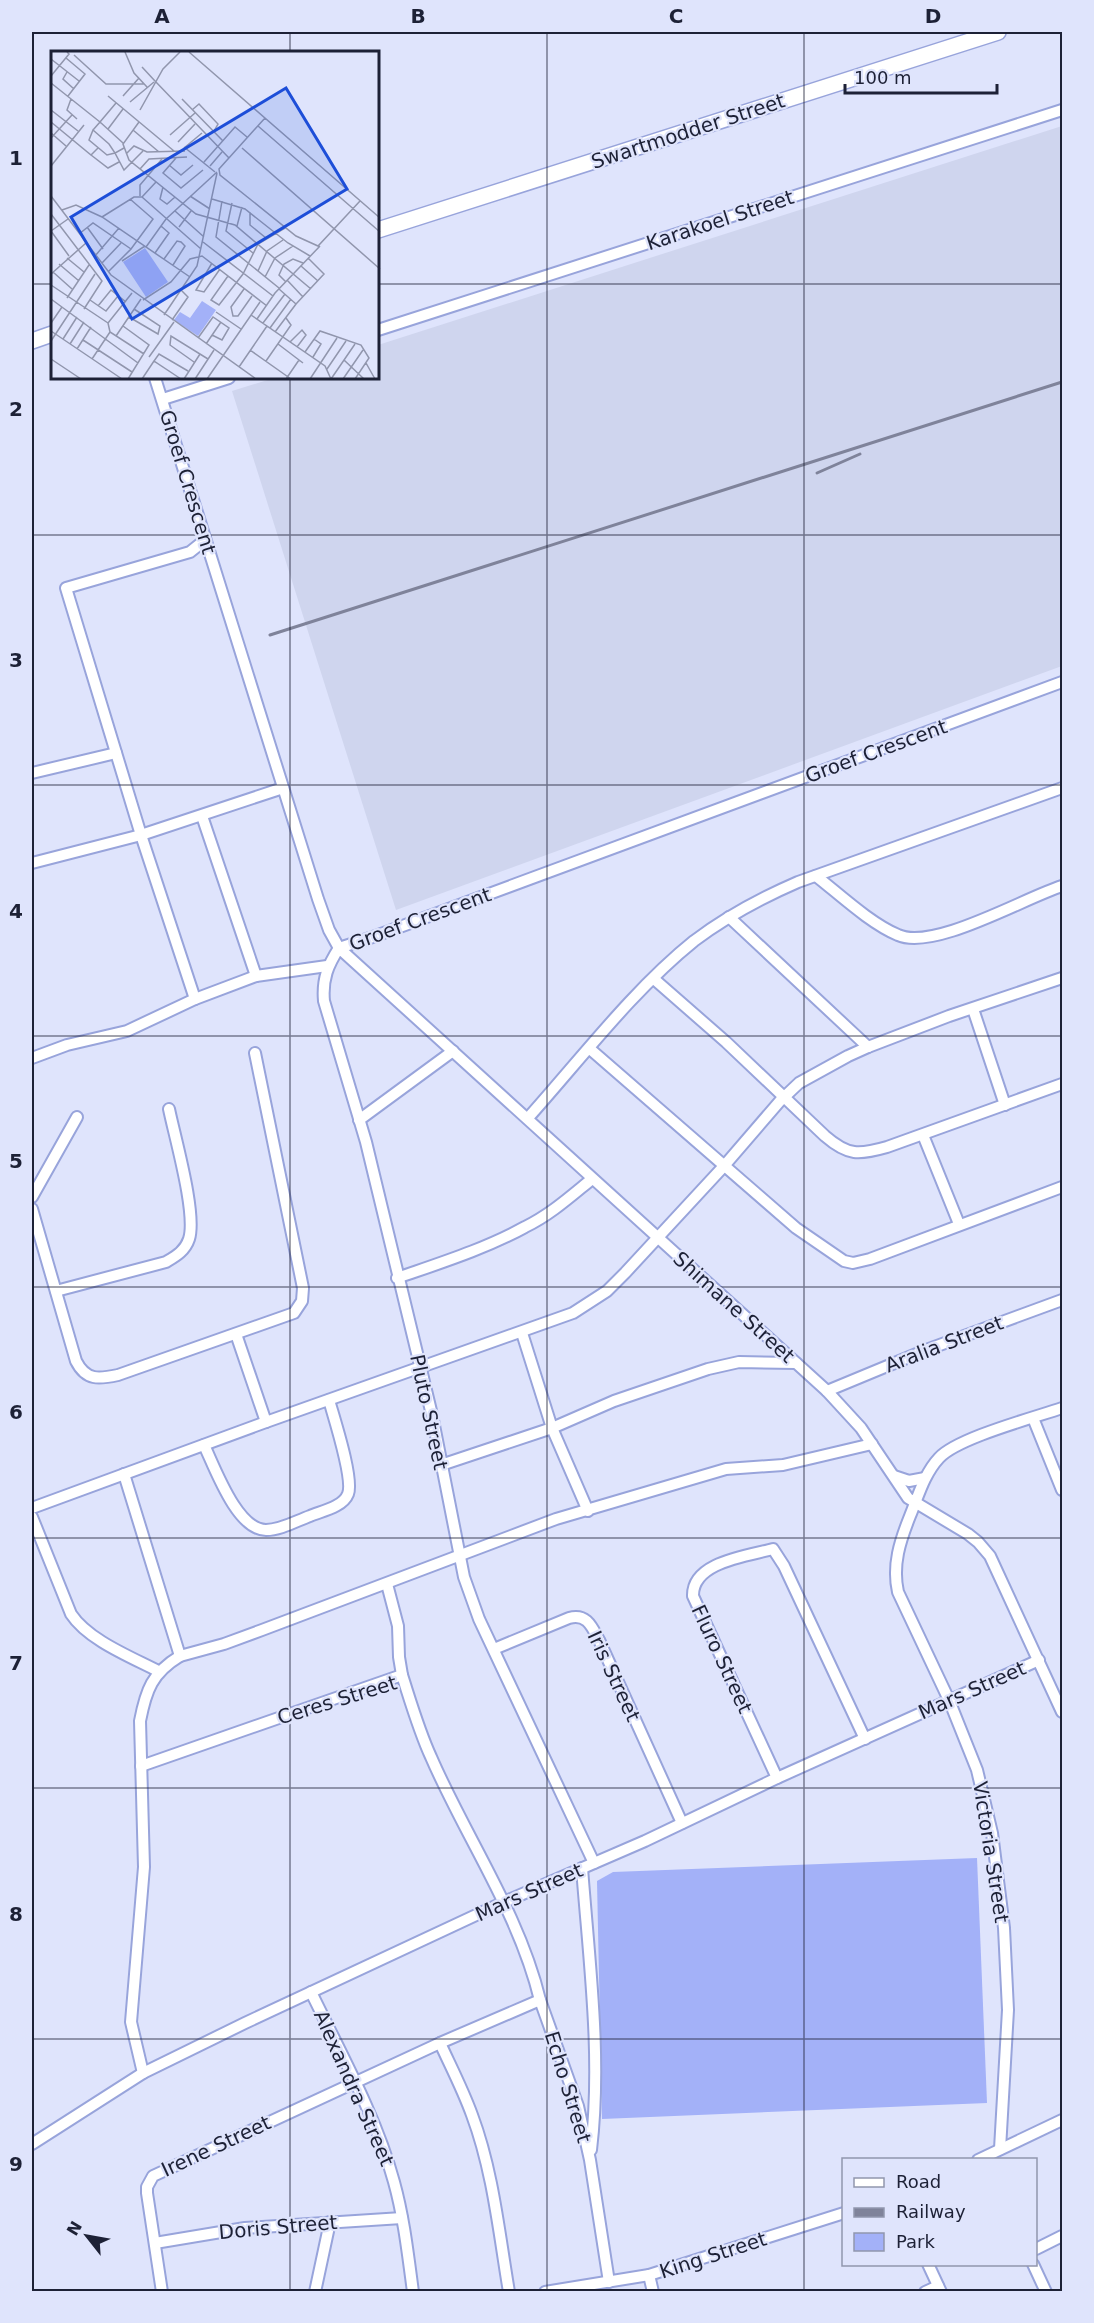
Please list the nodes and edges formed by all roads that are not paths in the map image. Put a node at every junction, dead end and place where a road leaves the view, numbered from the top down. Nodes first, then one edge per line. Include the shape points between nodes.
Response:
1 (998, 32) edge
2 (1062, 110) edge
3 (380, 229) edge
4 (380, 329) edge
5 (51, 334) edge
6 (32, 341) edge
7 (156, 380) edge
8 (223, 380) edge
9 (163, 399) junction
10 (205, 540) junction
11 (1062, 682) edge
12 (116, 753) junction
13 (32, 773) edge
14 (283, 788) junction
15 (1062, 788) edge
16 (202, 816) junction
17 (141, 835) junction
18 (32, 863) edge
19 (816, 876) junction
20 (1062, 886) edge
21 (729, 917) junction
22 (339, 948) junction
23 (327, 966) junction
24 (256, 976) junction
25 (1062, 978) edge
26 (654, 979) junction
27 (195, 999) junction
28 (974, 1009) junction
29 (868, 1047) junction
30 (590, 1049) junction
31 (453, 1051) junction
32 (255, 1053) dead end
33 (32, 1058) edge
34 (1062, 1084) edge
35 (785, 1096) junction
36 (1005, 1105) junction
37 (168, 1110) dead end
38 (77, 1117) dead end
39 (528, 1118) junction
40 (359, 1119) junction
41 (923, 1135) junction
42 (724, 1166) junction
43 (592, 1179) junction
44 (1062, 1186) edge
45 (32, 1197) edge
46 (32, 1209) edge
47 (959, 1224) junction
48 (657, 1238) junction
49 (397, 1278) junction
50 (56, 1291) junction
51 (1062, 1300) edge
52 (522, 1333) junction
53 (236, 1334) junction
54 (796, 1363) junction
55 (420, 1368) junction
56 (827, 1391) junction
57 (329, 1401) junction
58 (1062, 1408) edge
59 (1033, 1418) junction
60 (266, 1422) junction
61 (552, 1428) junction
62 (872, 1444) junction
63 (204, 1445) junction
64 (441, 1465) junction
65 (124, 1474) junction
66 (894, 1476) junction
67 (925, 1478) junction
68 (1062, 1490) edge
69 (915, 1504) junction
70 (32, 1508) edge
71 (588, 1511) junction
72 (32, 1517) edge
73 (460, 1556) junction
74 (387, 1584) junction
75 (494, 1649) junction
76 (180, 1656) junction
77 (1039, 1660) junction
78 (158, 1671) junction
79 (402, 1675) junction
80 (949, 1700) junction
81 (1062, 1712) edge
82 (865, 1739) junction
83 (141, 1766) junction
84 (777, 1778) junction
85 (682, 1823) junction
86 (594, 1863) junction
87 (582, 1868) junction
88 (504, 1902) junction
89 (312, 1992) junction
90 (540, 2000) junction
91 (440, 2043) junction
92 (143, 2073) junction
93 (355, 2083) junction
94 (1062, 2121) edge
95 (32, 2144) edge
96 (1000, 2149) junction
97 (983, 2158) edge
98 (590, 2160) junction
99 (842, 2213) edge
100 (402, 2218) junction
101 (330, 2222) junction
102 (1062, 2236) edge
103 (155, 2243) junction
104 (1037, 2248) edge
105 (928, 2266) edge
106 (1033, 2266) edge
107 (649, 2275) junction
108 (609, 2282) junction
109 (940, 2289) edge
110 (162, 2292) edge
111 (315, 2292) edge
112 (413, 2292) edge
113 (509, 2292) edge
114 (545, 2292) edge
115 (653, 2292) edge
116 (925, 2292) edge
117 (1046, 2292) edge

1 - 3 main road, Swartmodder Street
2 - 4 street, Karakoel Street
5 - 6 main road
7 - 9 street, Groef Crescent
8 - 9 street
9 - 10 street, Groef Crescent
10 - 12 street via 190,552 66,588
10 - 14 street, Groef Crescent
11 - 22 street, Groef Crescent
12 - 13 street
12 - 17 street
14 - 16 street
14 - 22 street, Groef Crescent via 324,918
15 - 19 street
16 - 17 street
16 - 24 street
17 - 18 street
17 - 27 street
19 - 20 street via 884,927 909,939 979,921
19 - 21 street via 764,897
21 - 26 street
21 - 29 street
22 - 23 street, Pluto Street
22 - 31 street, Shimane Street
23 - 24 street
23 - 40 street, Pluto Street via 324,1000
24 - 27 street
25 - 28 street
26 - 30 street
26 - 35 street
27 - 33 street via 127,1031
28 - 29 street
28 - 36 street
29 - 35 street via 814,1074
30 - 39 street
30 - 42 street
31 - 39 street, Shimane Street
31 - 40 street
32 - 53 street via 303,1296 294,1313
34 - 36 street
35 - 41 street via 825,1136 849,1152 870,1152
35 - 42 street
36 - 41 street
37 - 50 street via 188,1204 191,1228 186,1246 166,1262
38 - 45 street
39 - 43 street, Shimane Street
40 - 49 street, Pluto Street
41 - 47 street
42 - 47 street via 796,1228 844,1261 870,1259
42 - 48 street
43 - 48 street, Shimane Street
43 - 49 street via 527,1227 475,1251
44 - 47 street
46 - 50 street
48 - 52 street via 607,1291 590,1303
48 - 54 street, Shimane Street
49 - 55 street, Pluto Street
50 - 53 street via 76,1361 91,1378 118,1375
51 - 56 street, Aralia Street
52 - 55 street
52 - 61 street
53 - 60 street
54 - 56 street, Shimane Street
54 - 61 street via 739,1362 708,1369 614,1401
55 - 57 street
55 - 64 street, Pluto Street
56 - 62 street, Shimane Street
57 - 60 street
57 - 63 street via 346,1467 348,1495 338,1505 278,1528 259,1529 245,1520
58 - 59 street, Victoria Street
59 - 67 street, Victoria Street via 955,1446 938,1459
59 - 68 street
60 - 63 street
61 - 64 street
61 - 71 street
62 - 66 street, Shimane Street
62 - 71 street via 783,1465 726,1469
63 - 65 street
64 - 73 street, Pluto Street
65 - 70 street
65 - 76 street
66 - 67 street via 909,1481
66 - 69 street, Shimane Street
67 - 69 street, Victoria Street
69 - 77 street, Shimane Street via 968,1534 985,1549
69 - 80 street, Victoria Street via 900,1546 895,1578
71 - 73 street via 556,1519
72 - 78 street via 76,1622
73 - 74 street
73 - 75 street, Pluto Street via 470,1594
74 - 76 street via 224,1644
74 - 79 street via 398,1626
75 - 85 street, Iris Street via 569,1618 587,1620
75 - 86 street, Pluto Street
76 - 78 street
77 - 80 street, Mars Street
77 - 81 street, Shimane Street
78 - 83 street via 140,1721
79 - 83 street, Ceres Street
79 - 88 street, Ceres Street via 431,1758
80 - 82 street, Mars Street
80 - 96 street, Victoria Street via 977,1770 992,1833 1004,1928 1008,2010
82 - 84 street, Mars Street
82 - 84 street, Fluro Street via 773,1549 715,1565 699,1575 693,1596
83 - 92 street via 144,1867 131,2022
84 - 85 street, Mars Street
85 - 86 street, Mars Street
86 - 87 street, Mars Street
87 - 88 street, Mars Street
87 - 98 street via 596,2099
88 - 89 street, Mars Street
88 - 90 street, Ceres Street
89 - 92 street, Mars Street
89 - 93 street, Alexandra Street
90 - 91 street
90 - 98 street, Echo Street via 578,2106
91 - 93 street
91 - 113 street via 480,2142
92 - 95 street, Mars Street
93 - 100 street, Alexandra Street via 385,2154
93 - 103 street, Irene Street via 153,2175 147,2193
94 - 96 street
96 - 97 street
98 - 108 street, Echo Street
99 - 107 street, King Street
100 - 101 street, Doris Street
100 - 112 street, Alexandra Street
101 - 103 street, Doris Street via 245,2228
101 - 111 street
102 - 104 street
103 - 110 street, Irene Street
105 - 109 street
106 - 117 street
107 - 108 street, King Street
107 - 115 street
108 - 114 street, King Street
109 - 116 street

